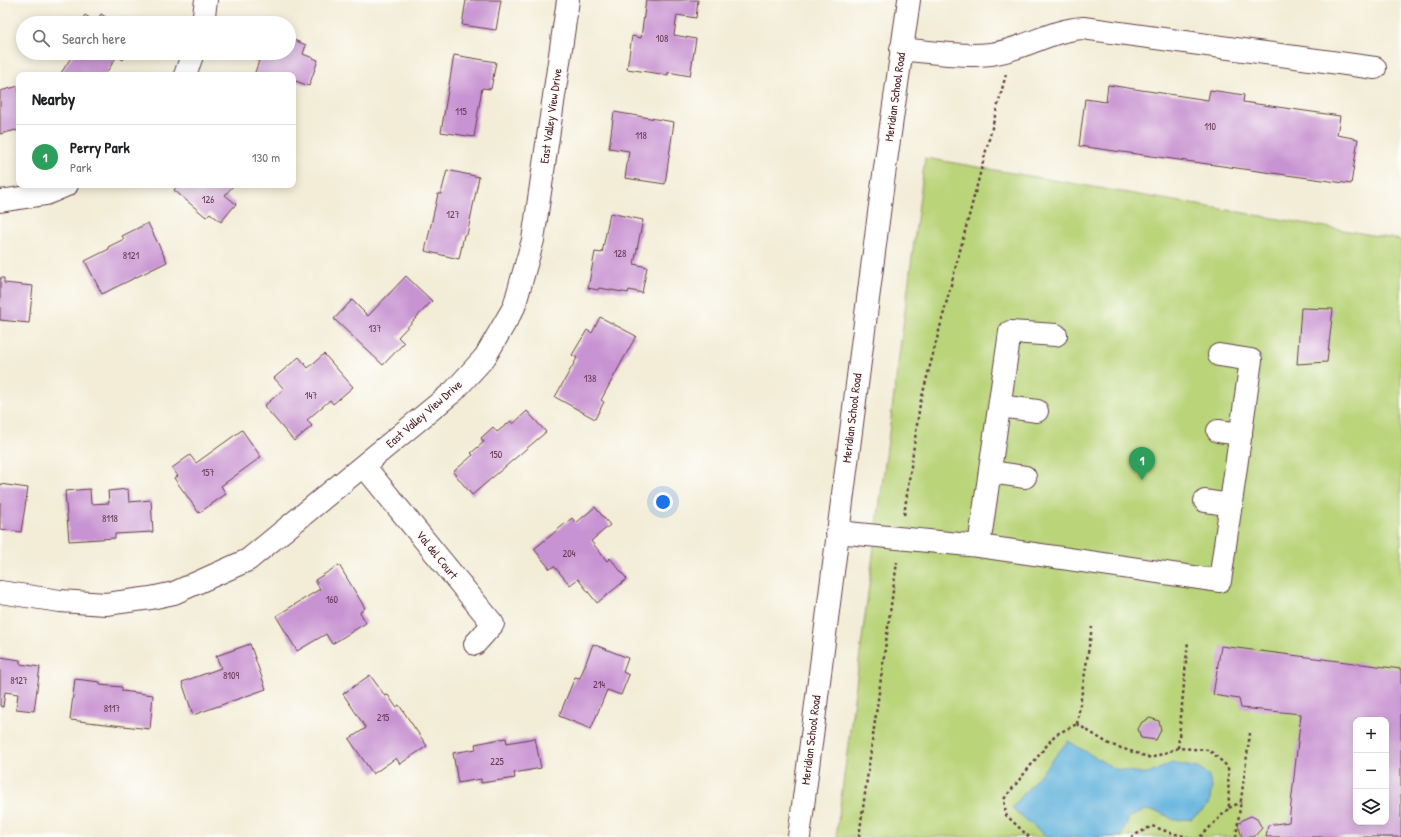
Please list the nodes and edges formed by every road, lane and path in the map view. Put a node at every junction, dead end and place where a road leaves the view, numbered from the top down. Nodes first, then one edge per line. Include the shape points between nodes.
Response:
1 (206, 0) edge
2 (568, 0) edge
3 (909, 0) edge
4 (204, 16) edge
5 (901, 49) junction
6 (190, 60) edge
7 (1008, 66) dead end
8 (1375, 68) dead end
9 (186, 72) edge
10 (60, 188) edge
11 (0, 201) edge
12 (1056, 335) dead end
13 (1219, 355) dead end
14 (1000, 406) junction
15 (1037, 411) dead end
16 (1218, 431) dead end
17 (1241, 434) junction
18 (364, 466) junction
19 (990, 472) junction
20 (1025, 477) dead end
21 (1205, 501) dead end
22 (1230, 506) junction
23 (837, 532) junction
24 (900, 538) junction
25 (979, 546) junction
26 (0, 592) edge
27 (1092, 627) dead end
28 (1188, 641) dead end
29 (475, 644) dead end
30 (1077, 724) junction
31 (1250, 733) dead end
32 (1178, 748) junction
33 (1241, 802) junction
34 (1229, 808) junction
35 (799, 837) edge
36 (859, 837) edge
37 (1030, 837) edge
38 (1131, 837) edge
39 (1188, 837) edge
40 (1200, 837) edge
41 (1236, 837) edge

1 - 4 street
2 - 18 street, East Valley View Drive via 533,240 514,307 485,357 454,391
3 - 5 street, Meridian School Road
5 - 8 street via 991,54 1067,29 1083,28
5 - 23 street, Meridian School Road
6 - 9 street
7 - 24 path via 920,404
10 - 11 street via 46,194
12 - 14 street via 1010,332
13 - 17 street via 1251,360
14 - 15 street
14 - 19 street
16 - 17 street
17 - 22 street
18 - 26 street, East Valley View Drive via 248,560 174,593 106,604 60,601
18 - 29 street, Val del Court via 493,624
19 - 20 street
19 - 25 street
21 - 22 street
22 - 25 street via 1220,582
23 - 24 street
23 - 35 street, Meridian School Road
24 - 25 street
24 - 36 path
27 - 30 path
28 - 32 path
30 - 32 path via 1109,744 1151,758
30 - 37 path via 1055,735 1004,799 1006,815
31 - 33 path
32 - 34 path via 1208,750 1228,767
33 - 34 path
33 - 41 path
34 - 40 path
38 - 39 path via 1152,826 1171,834

